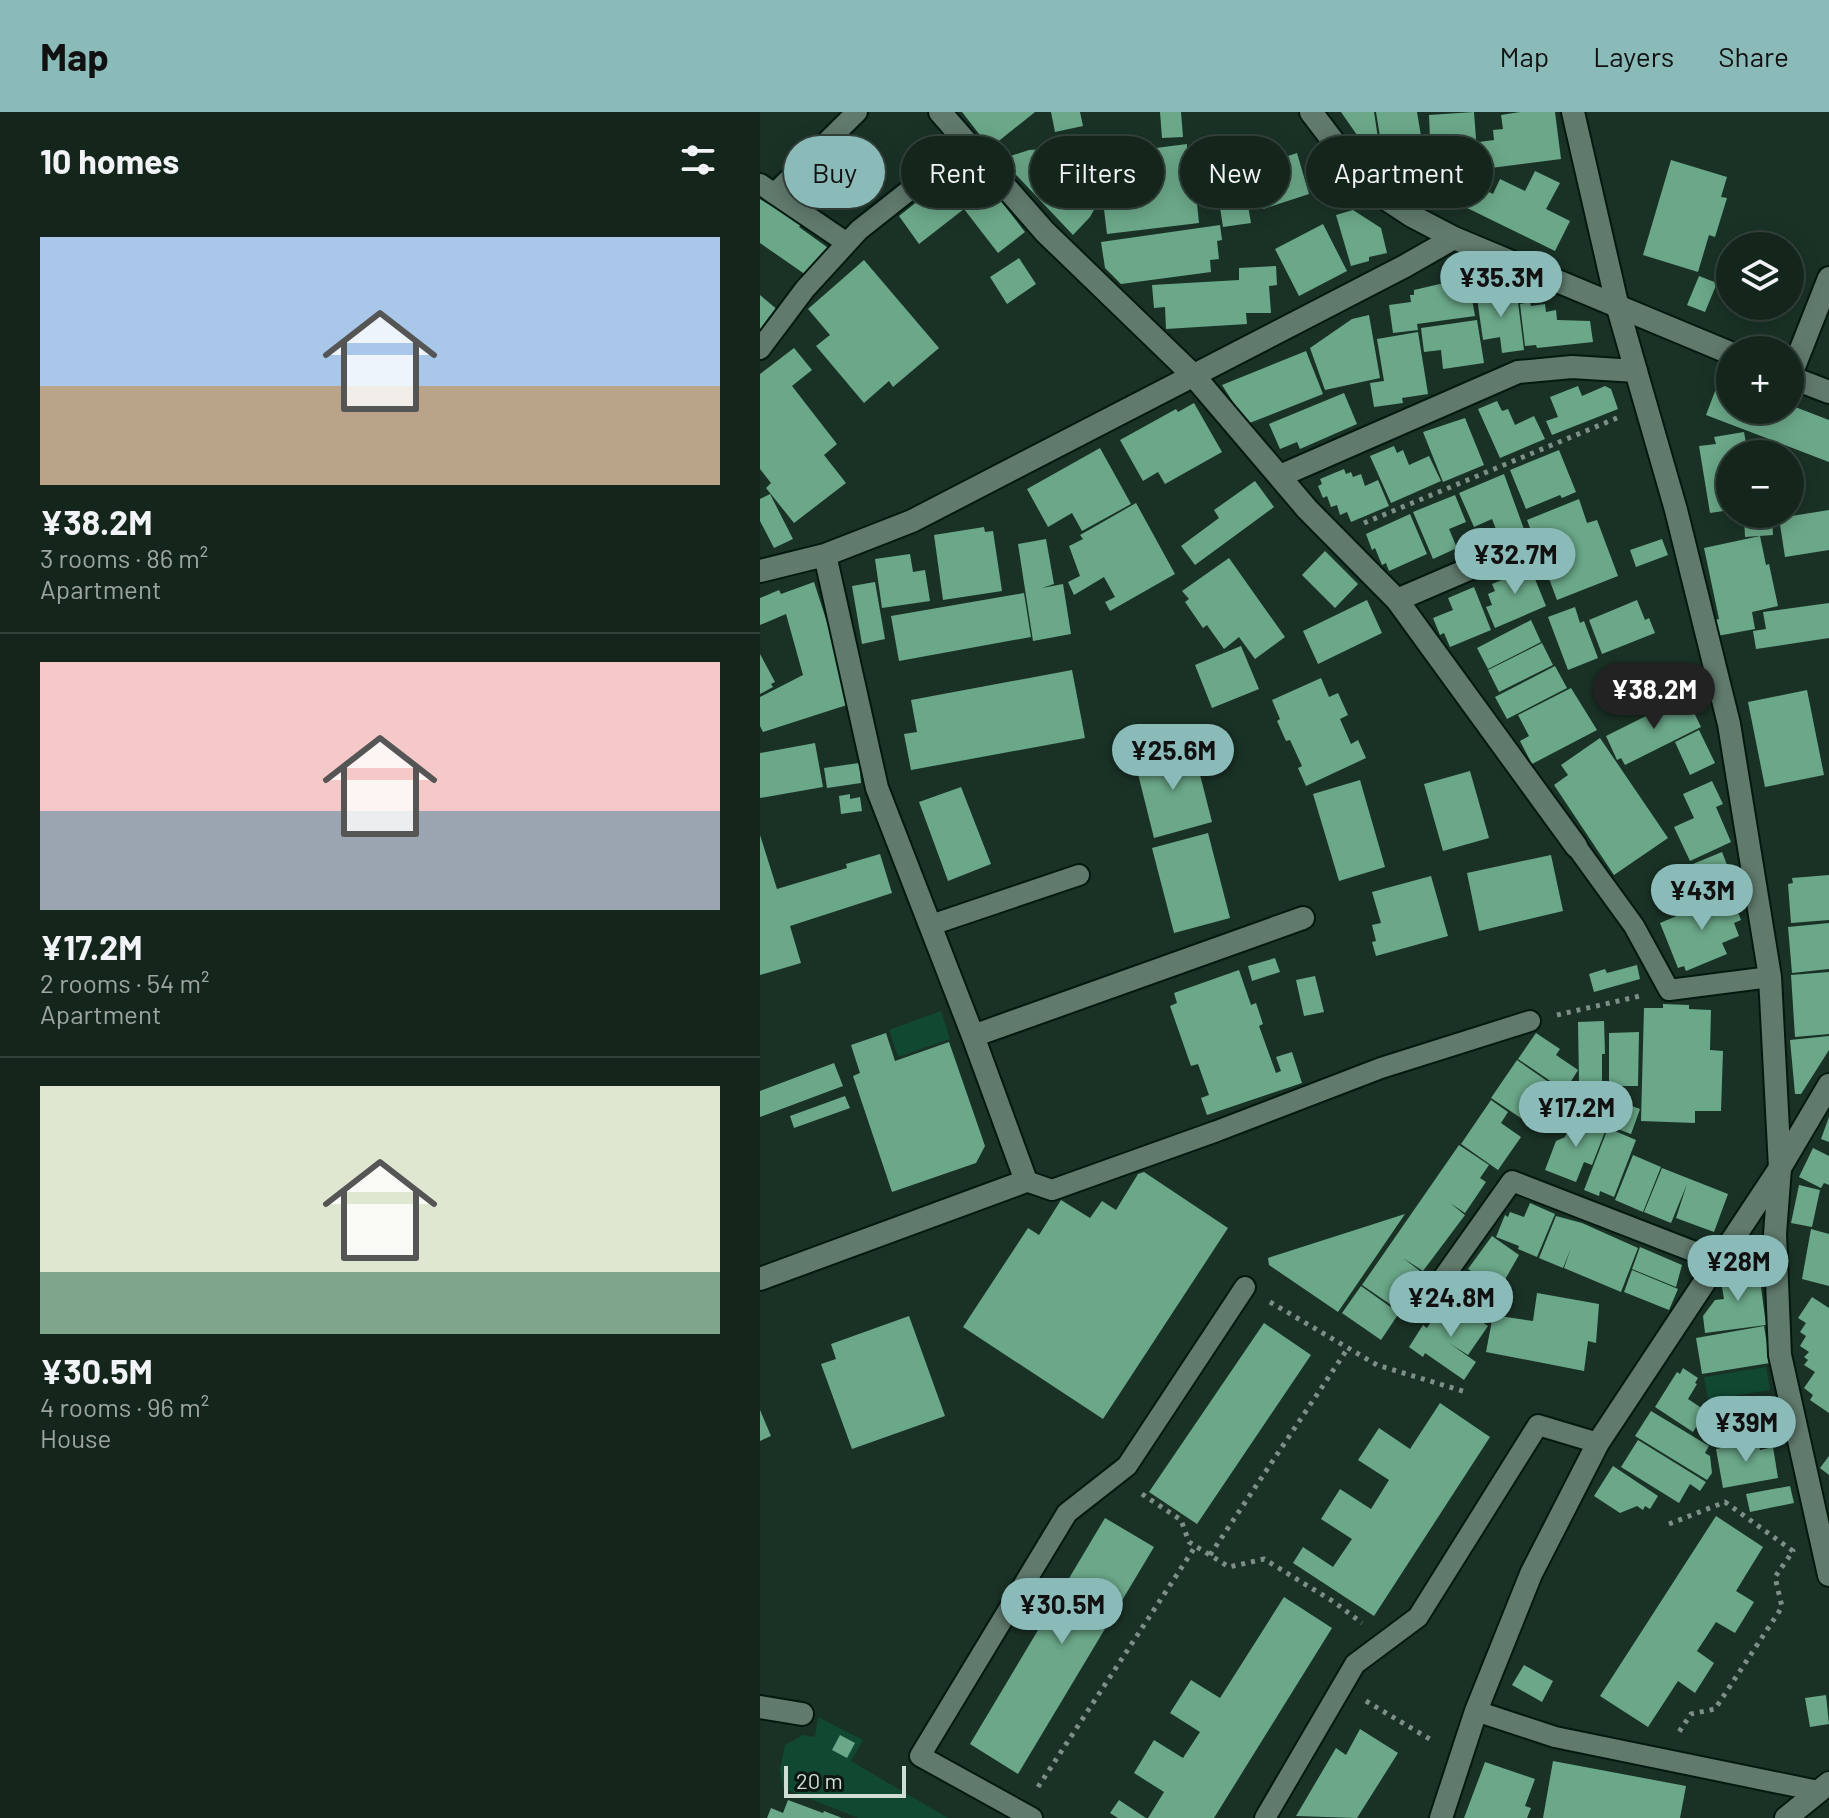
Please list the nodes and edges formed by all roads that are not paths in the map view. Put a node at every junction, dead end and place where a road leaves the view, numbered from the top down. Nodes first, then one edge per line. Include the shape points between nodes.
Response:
1 (857, 112) edge
2 (940, 112) edge
3 (1311, 112) edge
4 (1573, 112) edge
5 (961, 136) edge
6 (767, 189) edge
7 (901, 197) edge
8 (1014, 197) edge
9 (1454, 238) junction
10 (847, 243) junction
11 (1829, 278) edge
12 (1618, 308) junction
13 (1804, 341) edge
14 (1716, 347) edge
15 (760, 349) edge
16 (1636, 371) junction
17 (1193, 375) junction
18 (1804, 382) edge
19 (1829, 392) edge
20 (1280, 476) junction
21 (825, 555) junction
22 (1497, 557) dead end
23 (760, 571) edge
24 (1397, 600) junction
25 (1576, 846) joint
26 (1079, 875) dead end
27 (1303, 918) dead end
28 (931, 925) junction
29 (1770, 977) junction
30 (1530, 1021) road end
31 (973, 1036) junction
32 (1829, 1085) edge
33 (1780, 1168) junction
34 (1026, 1181) junction
35 (1718, 1261) junction
36 (760, 1279) edge
37 (1245, 1287) road end
38 (1421, 1309) dead end
39 (1598, 1443) junction
40 (1829, 1575) edge
41 (760, 1707) edge
42 (1476, 1711) junction
43 (802, 1714) dead end
44 (1824, 1787) edge
45 (1027, 1815) edge
46 (1265, 1818) edge
47 (1441, 1818) edge
48 (1786, 1818) edge

1 - 6 lane
2 - 5 street
3 - 9 street via 1368,187
4 - 12 street
6 - 10 lane
7 - 10 lane
8 - 17 street
9 - 12 street
9 - 17 street
10 - 15 lane
11 - 13 street
12 - 14 street
12 - 16 street
16 - 20 street via 1572,367 1518,372
16 - 29 street via 1729,724
17 - 20 street
17 - 21 street via 912,521
18 - 19 street
20 - 24 street
21 - 23 street
21 - 28 street via 877,788
22 - 24 street
24 - 25 street
25 - 29 lane via 1634,926 1669,990
26 - 28 lane
27 - 31 street
28 - 31 street
29 - 33 street
30 - 34 lane via 1381,1068 1052,1190
31 - 34 street
32 - 33 street
33 - 35 street
33 - 40 street via 1775,1234 1780,1355
34 - 36 street
35 - 38 lane via 1512,1181
35 - 39 street
37 - 45 lane via 1127,1466 1067,1513 920,1756
39 - 42 street via 1531,1574
39 - 46 lane via 1538,1425 1418,1617 1355,1664
41 - 43 street
42 - 44 lane via 1555,1737
42 - 47 street
44 - 48 street

